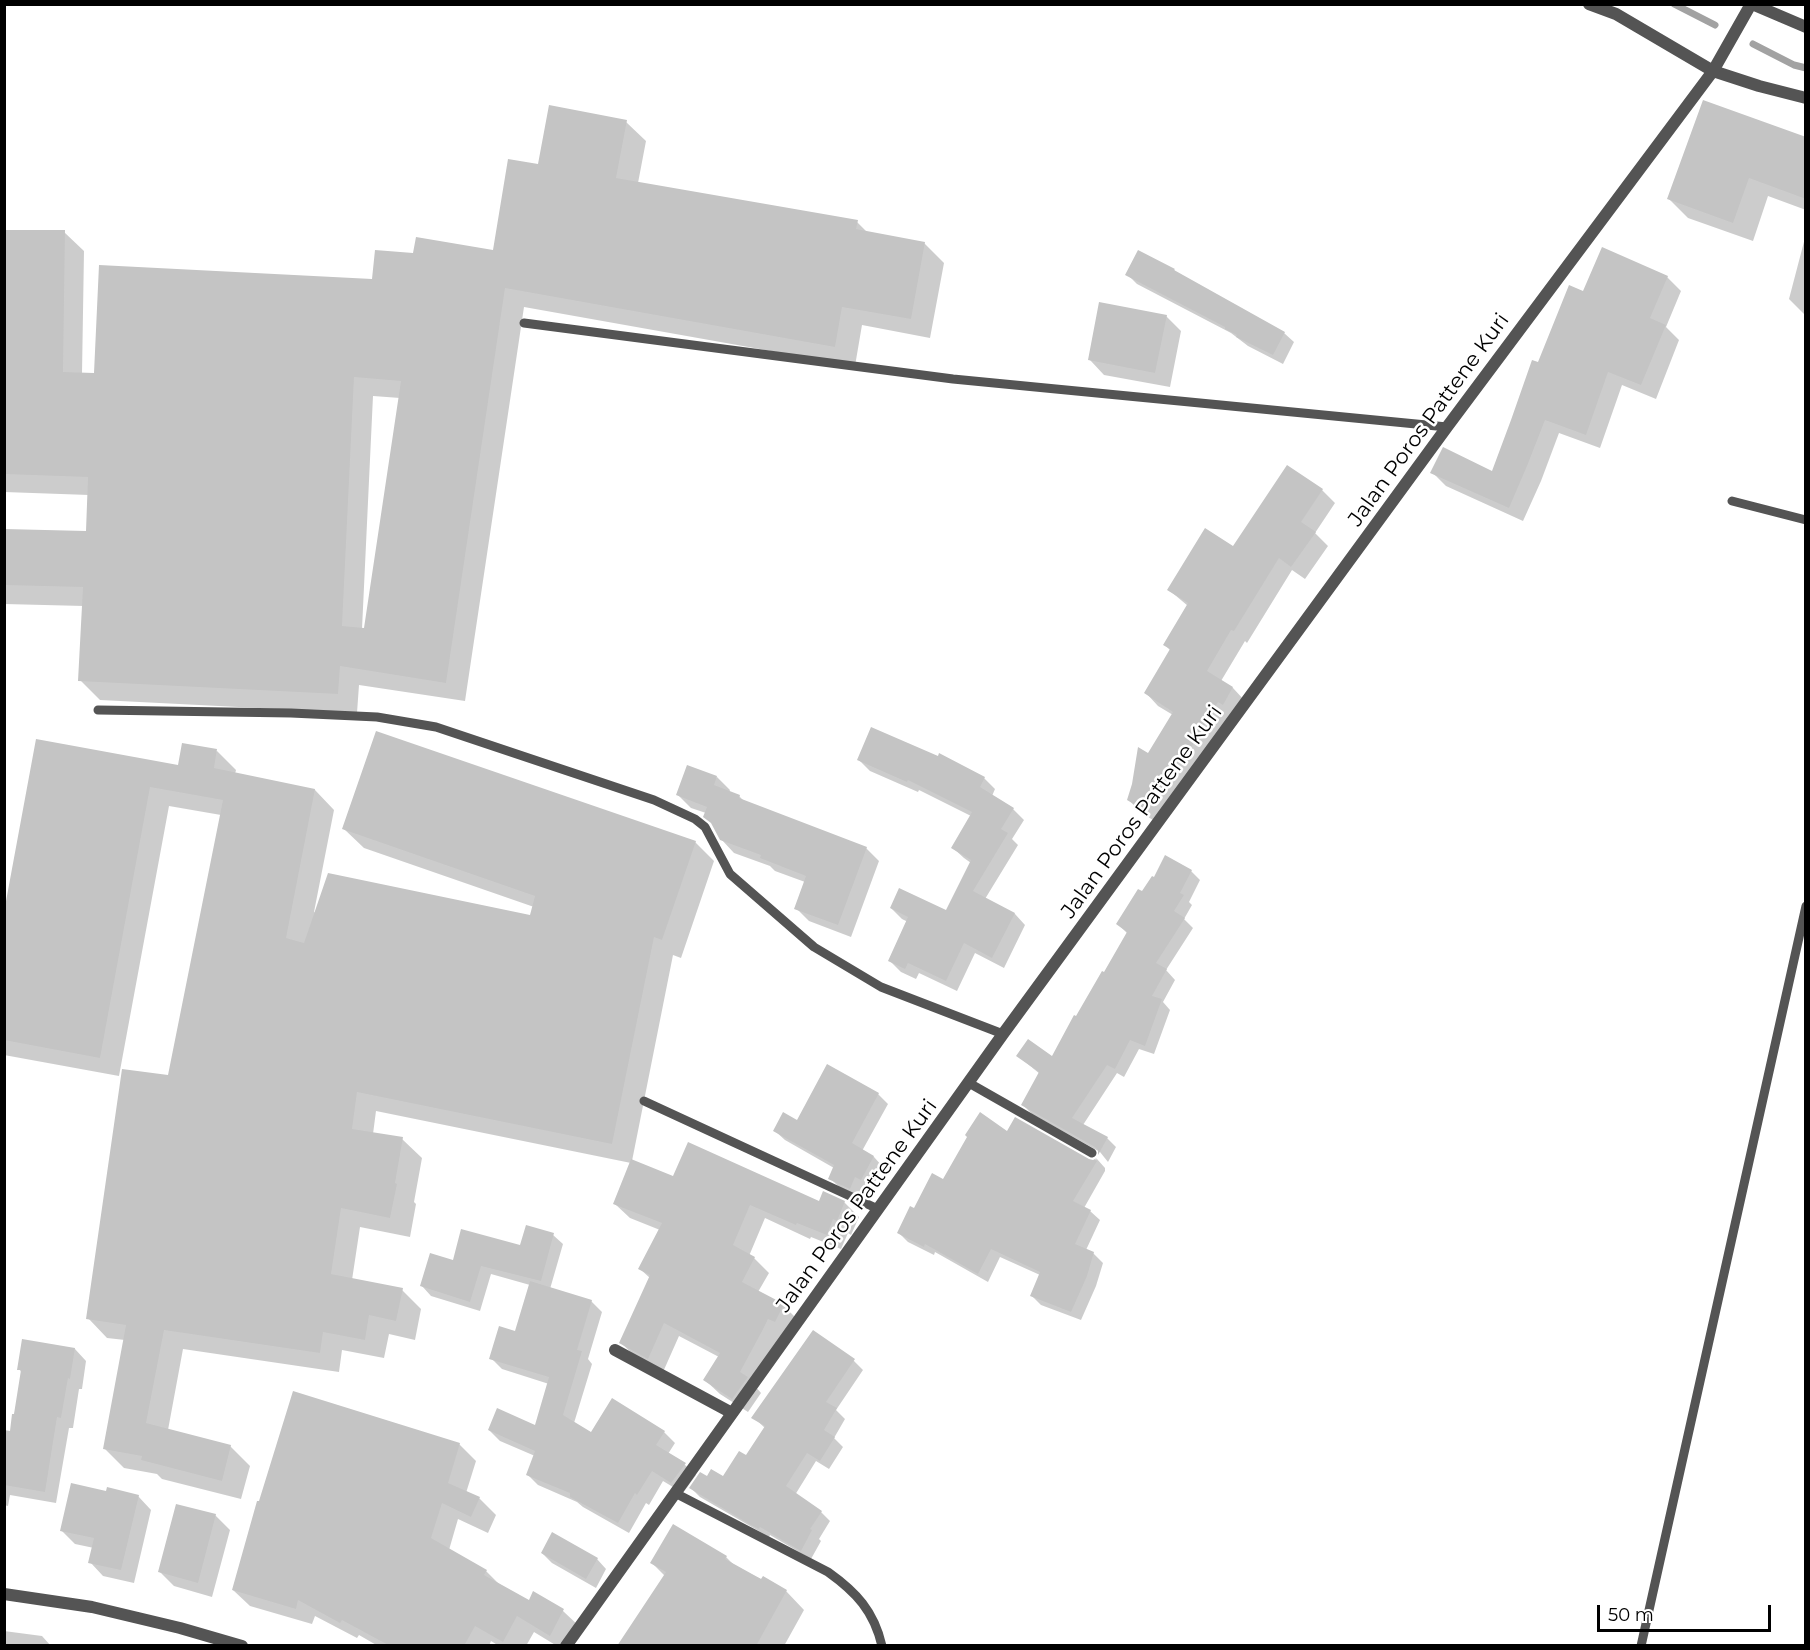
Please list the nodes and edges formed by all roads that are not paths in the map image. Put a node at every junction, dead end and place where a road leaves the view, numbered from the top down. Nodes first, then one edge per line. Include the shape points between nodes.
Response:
1 (1589, 4) edge
2 (1751, 4) edge
3 (1806, 27) edge
4 (1713, 71) junction
5 (1806, 98) edge
6 (524, 323) dead end
7 (1447, 427) junction
8 (1732, 501) dead end
9 (1806, 520) edge
10 (98, 710) dead end
11 (1806, 906) edge
12 (1003, 1034) junction
13 (969, 1083) junction
14 (644, 1101) dead end
15 (1092, 1153) dead end
16 (878, 1209) junction
17 (615, 1350) dead end
18 (732, 1413) junction
19 (675, 1493) junction
20 (4, 1594) edge
21 (242, 1646) edge
22 (566, 1646) edge
23 (882, 1646) edge
24 (1641, 1646) edge

1 - 4 street via 1616,14
2 - 3 street
2 - 4 street, Jalan Poros Pattene Kuri
4 - 5 street
4 - 7 street, Jalan Poros Pattene Kuri
6 - 7 lane via 953,380
7 - 12 street, Jalan Poros Pattene Kuri
8 - 9 lane
10 - 12 lane via 377,717 436,727 654,800 705,827 730,874 814,947 881,987
11 - 24 lane
12 - 13 street, Jalan Poros Pattene Kuri
13 - 15 lane
13 - 16 street, Jalan Poros Pattene Kuri
14 - 16 lane
16 - 18 street, Jalan Poros Pattene Kuri
17 - 18 street
18 - 19 street, Jalan Poros Pattene Kuri
19 - 22 street, Jalan Poros Pattene Kuri
19 - 23 lane via 828,1572 847,1586 864,1602
20 - 21 street via 92,1607

